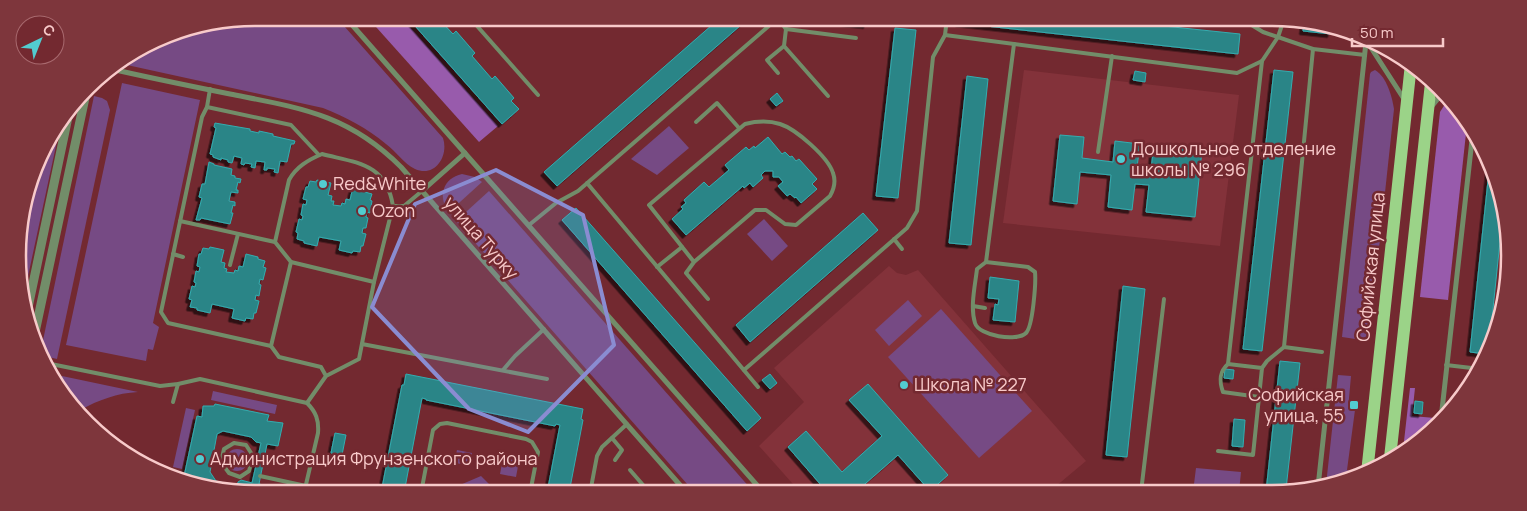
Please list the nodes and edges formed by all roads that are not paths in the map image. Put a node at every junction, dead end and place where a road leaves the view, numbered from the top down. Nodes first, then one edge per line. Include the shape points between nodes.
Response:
1 (353, 26) edge
2 (478, 26) edge
3 (769, 26) edge
4 (784, 26) edge
5 (946, 26) edge
6 (1253, 26) edge
7 (1281, 27) edge
8 (786, 29) junction
9 (945, 35) junction
10 (1278, 37) junction
11 (856, 38) dead end
12 (1014, 44) junction
13 (784, 46) junction
14 (1366, 47) edge
15 (1313, 49) junction
16 (1372, 49) edge
17 (1365, 55) junction
18 (1112, 56) junction
19 (1262, 62) junction
20 (120, 71) edge
21 (778, 73) dead end
22 (1410, 73) edge
23 (210, 90) junction
24 (1430, 90) edge
25 (538, 95) dead end
26 (828, 96) dead end
27 (1438, 98) edge
28 (84, 103) edge
29 (1406, 103) junction
30 (207, 107) junction
31 (1428, 110) junction
32 (696, 122) dead end
33 (66, 127) edge
34 (739, 128) junction
35 (1472, 144) edge
36 (1098, 152) dead end
37 (465, 153) junction
38 (320, 154) junction
39 (587, 183) junction
40 (422, 191) junction
41 (393, 206) junction
42 (180, 221) junction
43 (529, 225) junction
44 (1393, 227) junction
45 (1415, 229) junction
46 (238, 234) junction
47 (894, 239) junction
48 (275, 242) junction
49 (682, 247) junction
50 (902, 249) dead end
51 (173, 254) junction
52 (183, 257) dead end
53 (291, 262) junction
54 (694, 262) junction
55 (986, 262) junction
56 (230, 265) dead end
57 (657, 267) junction
58 (374, 282) junction
59 (30, 296) edge
60 (708, 299) dead end
61 (1164, 299) dead end
62 (973, 306) junction
63 (985, 308) dead end
64 (37, 324) edge
65 (544, 329) junction
66 (362, 344) junction
67 (271, 346) junction
68 (1284, 347) junction
69 (1322, 352) dead end
70 (1228, 364) junction
71 (54, 365) edge
72 (1446, 365) junction
73 (1262, 368) junction
74 (1471, 368) edge
75 (502, 370) junction
76 (744, 370) junction
77 (326, 376) junction
78 (547, 379) dead end
79 (178, 384) junction
80 (758, 387) dead end
81 (1259, 397) junction
82 (173, 402) dead end
83 (307, 403) junction
84 (1442, 409) edge
85 (627, 424) junction
86 (612, 438) junction
87 (1391, 451) edge
88 (1218, 452) dead end
89 (615, 460) dead end
90 (1368, 463) edge
91 (630, 470) dead end
92 (247, 472) junction
93 (254, 474) dead end
94 (260, 476) dead end
95 (1319, 479) edge
96 (301, 485) edge
97 (306, 485) edge
98 (423, 485) edge
99 (532, 485) edge
100 (592, 485) edge
101 (643, 485) edge
102 (680, 485) edge
103 (758, 485) edge
104 (1142, 485) edge

1 - 37 street
2 - 25 lane
3 - 39 lane
4 - 8 lane
5 - 9 lane
6 - 10 lane
7 - 10 lane
8 - 11 lane
8 - 13 lane
9 - 12 lane
9 - 47 lane via 933,57 917,211 907,228
10 - 15 lane
10 - 19 lane
12 - 18 lane
12 - 55 lane
13 - 21 lane via 767,60
13 - 26 lane
14 - 17 street
15 - 17 lane
15 - 68 lane
16 - 29 street
17 - 95 street
18 - 19 lane via 1237,72
18 - 36 lane
19 - 70 lane
20 - 23 street, улица Турку
22 - 29 main road, Софийская улица
23 - 30 lane
23 - 40 street, улица Турку via 306,110 358,131 388,153
24 - 31 main road
27 - 31 street
28 - 64 street
29 - 44 main road, Софийская улица
30 - 38 lane via 291,125
30 - 42 lane via 202,117
31 - 45 main road
32 - 34 lane via 717,103
33 - 59 street
34 - 49 lane via 649,205
34 - 54 lane via 759,121 782,124 793,130 830,166 834,174 834,190 796,225 786,224 766,210 755,210
35 - 72 street
37 - 40 street
37 - 43 street
38 - 41 lane via 376,171 391,192
38 - 48 lane via 293,172
39 - 43 lane
39 - 57 lane
40 - 41 lane via 404,206
40 - 65 street, улица Турку
41 - 58 lane
42 - 46 lane
42 - 51 lane
43 - 103 street
44 - 45 main road
44 - 90 main road, Софийская улица
45 - 87 main road
46 - 48 lane
46 - 56 lane
47 - 50 lane
47 - 76 lane
48 - 53 lane
49 - 54 lane
49 - 57 lane
51 - 52 lane
51 - 67 lane via 161,312 168,323
53 - 58 lane
53 - 67 lane
54 - 60 lane via 686,273
55 - 62 lane via 977,269
55 - 62 lane via 1028,268 1034,272 1036,281 1030,326 1017,338 986,334 975,323
57 - 76 lane
58 - 66 lane
61 - 104 lane
62 - 63 lane
65 - 75 lane
65 - 85 street, улица Турку
66 - 75 lane
66 - 77 lane via 359,359
67 - 77 lane via 279,357 321,367
68 - 69 lane
68 - 73 lane
70 - 73 lane
70 - 81 lane via 1222,369 1220,382 1223,392
71 - 79 lane via 146,383
72 - 74 lane
72 - 84 street
73 - 81 lane
75 - 78 lane
76 - 80 lane
77 - 83 lane
79 - 82 lane
79 - 83 lane via 200,379
81 - 88 lane via 1253,455
83 - 97 lane via 315,411 318,433
85 - 86 lane
85 - 102 street, улица Турку
86 - 89 lane via 622,450
86 - 100 lane via 597,456
91 - 101 lane
92 - 92 lane via 240,477 229,473 221,462 224,449 234,443 246,445 253,456
92 - 93 lane
94 - 96 lane
98 - 99 lane via 433,430 447,423 532,442 538,452

